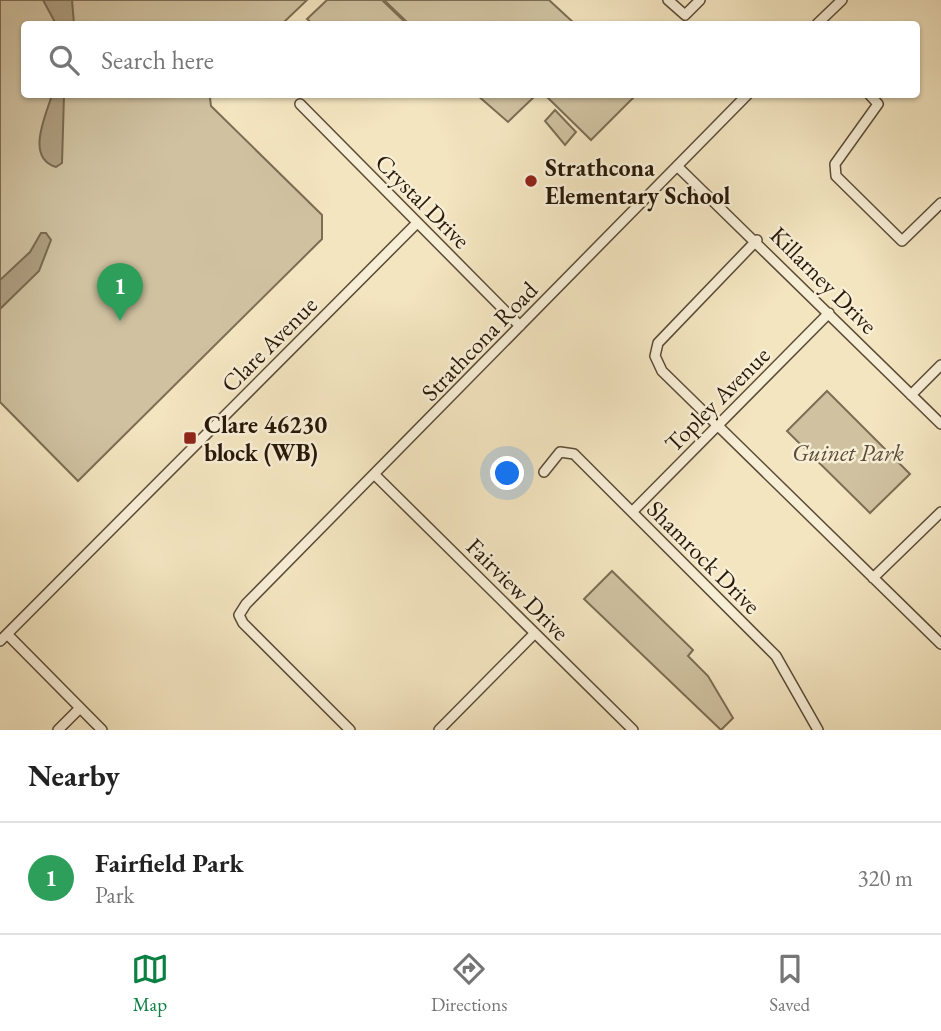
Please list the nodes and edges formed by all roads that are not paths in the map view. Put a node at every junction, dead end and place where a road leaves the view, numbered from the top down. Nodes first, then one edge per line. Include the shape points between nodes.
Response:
1 (668, 0) edge
2 (700, 0) edge
3 (842, 0) edge
4 (820, 21) edge
5 (744, 98) edge
6 (873, 98) edge
7 (299, 104) dead end
8 (677, 166) junction
9 (941, 203) edge
10 (417, 223) junction
11 (757, 240) junction
12 (830, 313) junction
13 (520, 326) junction
14 (941, 365) edge
15 (912, 394) junction
16 (941, 424) edge
17 (718, 426) junction
18 (544, 472) dead end
19 (375, 475) junction
20 (632, 512) junction
21 (941, 512) edge
22 (873, 578) junction
23 (535, 633) junction
24 (3, 638) edge
25 (941, 644) edge
26 (80, 708) junction
27 (58, 730) edge
28 (102, 730) edge
29 (350, 730) edge
30 (439, 730) edge
31 (633, 730) edge
32 (818, 730) edge

1 - 2 street via 685,15
3 - 4 street
5 - 8 street, Strathcona Road
6 - 9 street via 878,104 835,164 836,176 902,241
7 - 10 street, Crystal Drive
8 - 11 street, Killarney Drive
8 - 13 street, Strathcona Road
10 - 13 street, Crystal Drive
10 - 24 street, Clare Avenue
11 - 12 street, Killarney Drive
11 - 17 street via 658,343 655,356 662,371
12 - 15 street, Killarney Drive
12 - 17 street, Topley Avenue
13 - 19 street, Strathcona Road
14 - 15 street
15 - 16 street, Killarney Drive
17 - 20 street, Topley Avenue
17 - 22 street
18 - 20 street, Shamrock Drive via 560,452 574,454
19 - 23 street, Fairview Drive
19 - 29 street, Strathcona Road via 239,615
20 - 32 street, Shamrock Drive via 776,656
21 - 22 street
22 - 25 street
23 - 30 street
23 - 31 street, Fairview Drive
24 - 26 street
26 - 27 street
26 - 28 street

